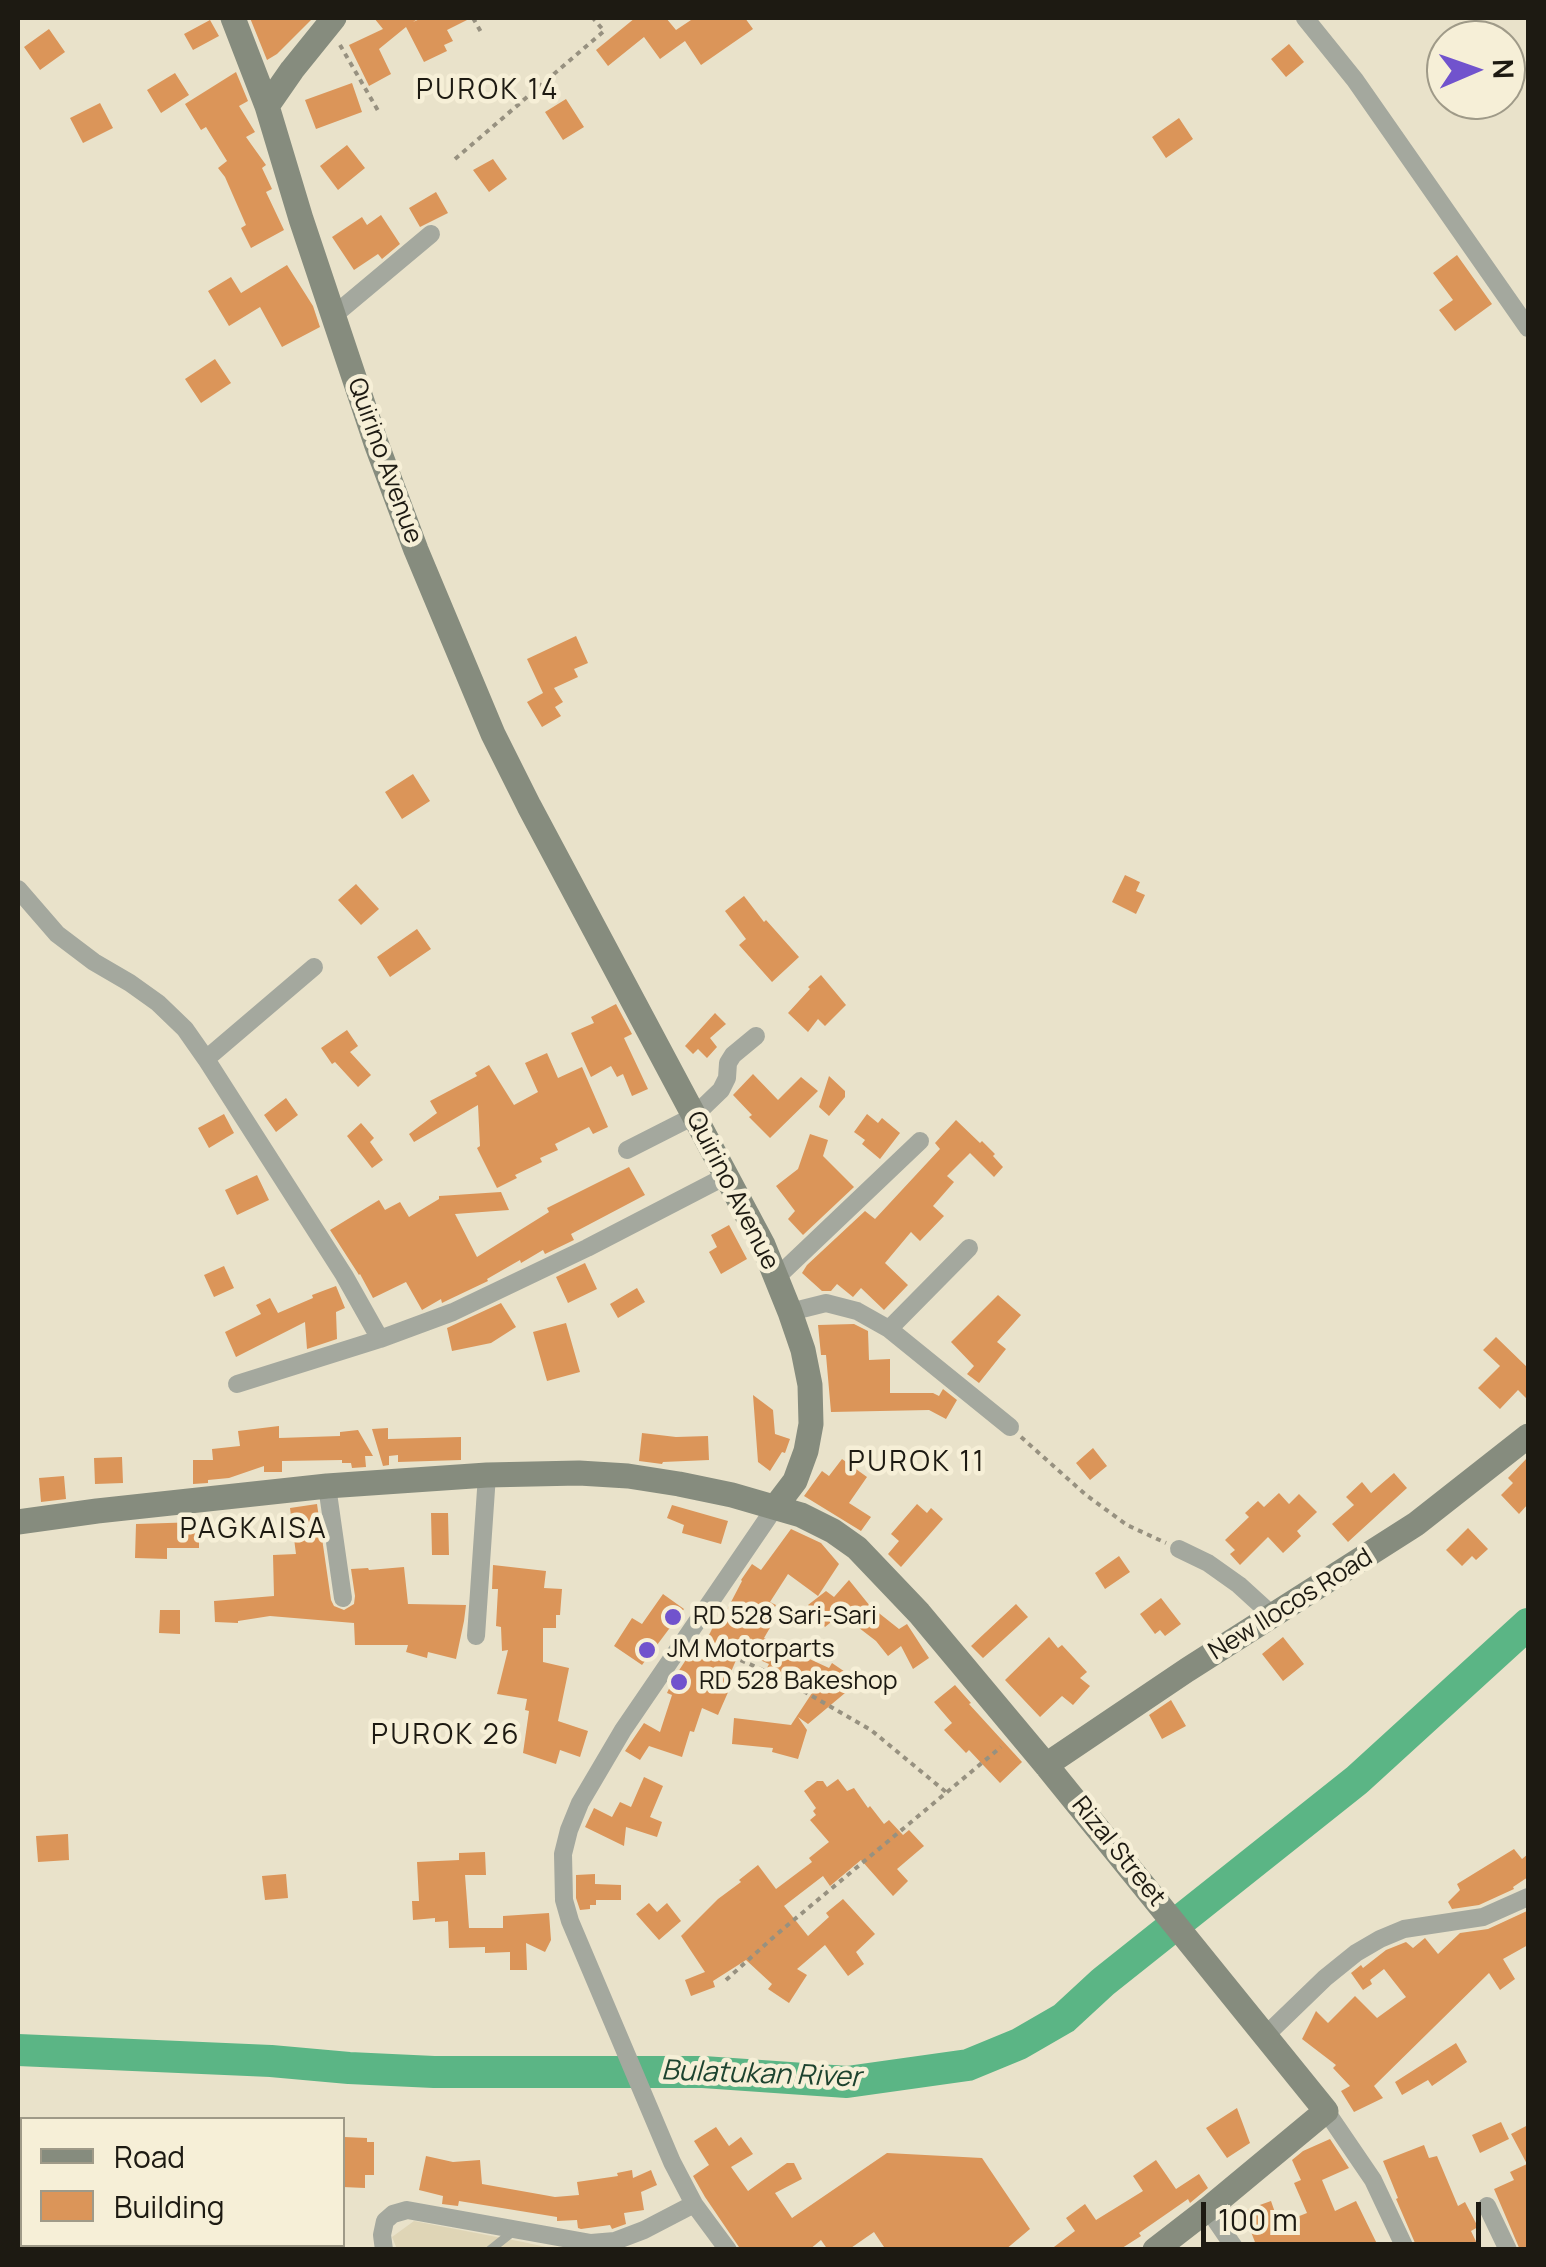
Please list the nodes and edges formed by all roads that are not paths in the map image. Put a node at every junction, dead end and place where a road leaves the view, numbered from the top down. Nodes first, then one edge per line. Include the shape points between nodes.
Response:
1 (233, 18) edge
2 (1306, 18) edge
3 (331, 21) edge
4 (267, 106) junction
5 (431, 234) dead end
6 (334, 316) junction
7 (1528, 328) edge
8 (18, 889) edge
9 (314, 967) dead end
10 (756, 1036) dead end
11 (206, 1059) junction
12 (694, 1116) junction
13 (920, 1141) dead end
14 (628, 1150) dead end
15 (726, 1176) junction
16 (969, 1248) dead end
17 (776, 1277) junction
18 (790, 1312) junction
19 (889, 1329) junction
20 (380, 1340) junction
21 (236, 1384) dead end
22 (1010, 1427) road end
23 (1528, 1436) edge
24 (487, 1475) junction
25 (326, 1486) junction
26 (776, 1506) junction
27 (18, 1522) edge
28 (1179, 1548) road end
29 (343, 1598) dead end
30 (1273, 1616) junction
31 (476, 1636) dead end
32 (1046, 1765) junction
33 (1528, 1897) edge
34 (1266, 2035) junction
35 (1326, 2111) junction
36 (694, 2204) junction
37 (1487, 2206) dead end
38 (1208, 2209) junction
39 (515, 2230) junction
40 (590, 2246) edge
41 (384, 2250) edge
42 (490, 2250) edge
43 (728, 2250) edge
44 (1154, 2250) edge
45 (1236, 2250) edge
46 (1406, 2250) edge
47 (1508, 2250) edge

1 - 4 main road, Quirino Avenue
2 - 7 street
3 - 4 main road
4 - 6 main road, Quirino Avenue
5 - 6 street
6 - 12 main road, Quirino Avenue via 416,550 493,734
8 - 11 street via 57,934 158,1003
9 - 11 street
10 - 12 street via 728,1063 722,1090
11 - 20 street
12 - 14 street
12 - 15 main road, Quirino Avenue
13 - 17 street
15 - 17 main road, Quirino Avenue
15 - 20 street via 489,1295
16 - 19 street
17 - 18 main road, Quirino Avenue
18 - 19 street via 839,1304
18 - 26 main road, Quirino Avenue via 810,1385 811,1424 794,1481
19 - 22 street
20 - 21 street
23 - 30 main road, New Ilocos Road via 1416,1524
24 - 25 main road, Rizal Street
24 - 26 main road, Rizal Street via 628,1476
24 - 31 street
25 - 27 main road, Rizal Street
25 - 29 street
26 - 32 main road, Rizal Street via 857,1548
26 - 36 street, Quirino Avenue via 623,1730 580,1803 564,1854 570,1921
28 - 30 street
30 - 32 main road, New Ilocos Road
32 - 34 main road, Rizal Street
33 - 34 street via 1484,1917 1404,1929 1380,1940 1325,1978
34 - 35 main road, Rizal Street
35 - 38 main road
35 - 46 street, Rizal Street via 1373,2180
36 - 40 street via 644,2230
36 - 43 street, Quirino Avenue
37 - 47 street
38 - 44 main road
38 - 45 street
39 - 40 street
39 - 41 street via 407,2210 385,2222
39 - 42 lane

